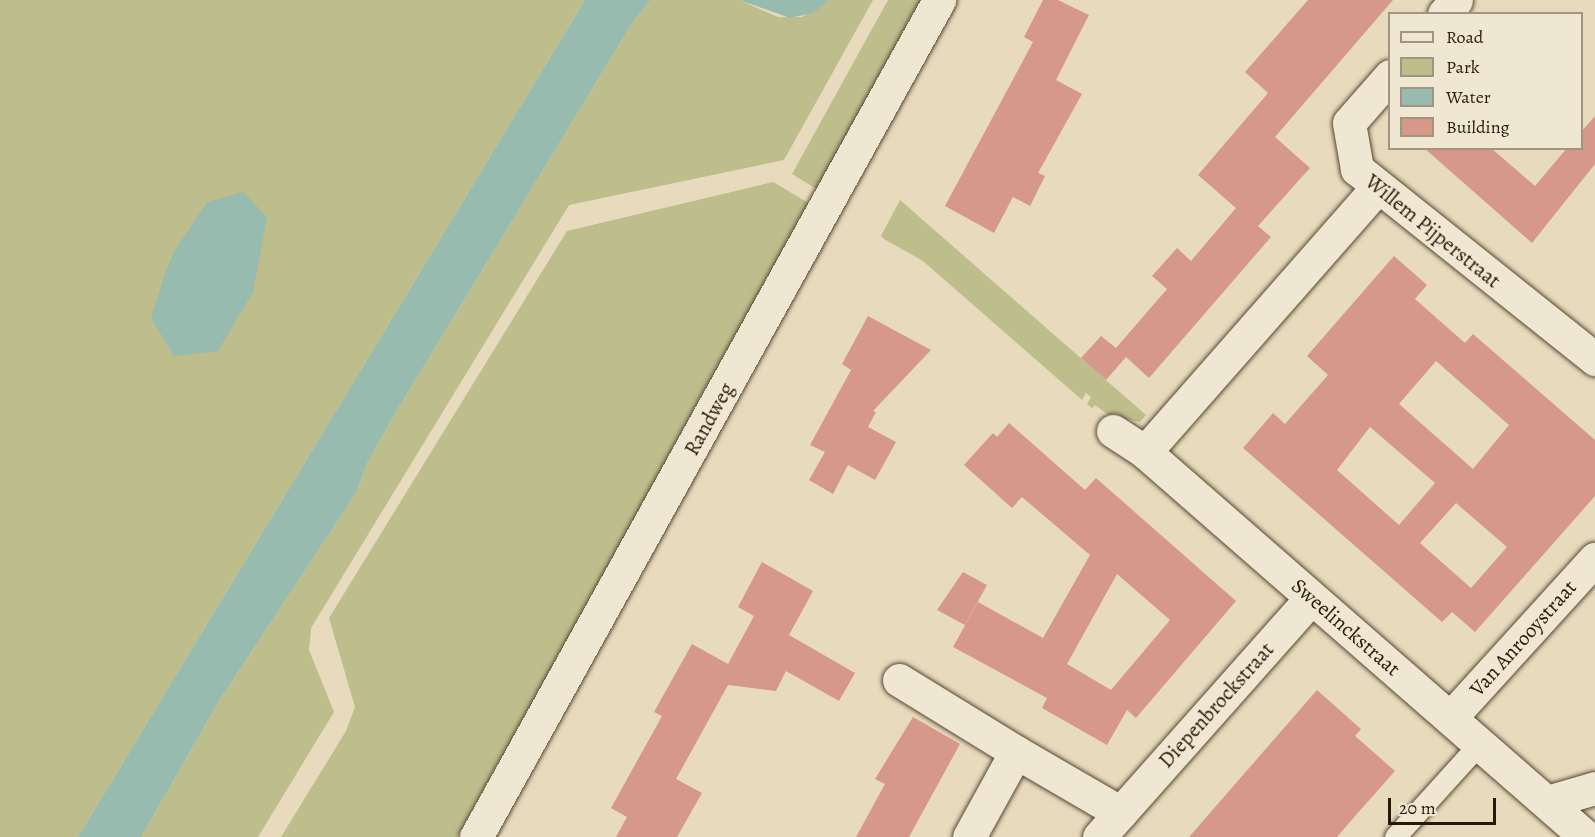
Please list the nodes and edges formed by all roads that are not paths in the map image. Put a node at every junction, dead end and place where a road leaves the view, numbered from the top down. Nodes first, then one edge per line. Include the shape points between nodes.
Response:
1 (939, 0) edge
2 (1456, 0) edge
3 (1446, 12) edge
4 (1388, 77) edge
5 (1377, 188) junction
6 (1595, 359) edge
7 (1113, 431) dead end
8 (1145, 452) junction
9 (1595, 559) edge
10 (1311, 598) junction
11 (899, 680) dead end
12 (1451, 717) junction
13 (1480, 743) junction
14 (1016, 752) junction
15 (1595, 788) edge
16 (1547, 802) junction
17 (1121, 813) junction
18 (476, 837) edge
19 (969, 837) edge
20 (1099, 837) edge
21 (1395, 837) edge
22 (1586, 837) edge

1 - 18 street, Randweg
2 - 3 street
4 - 5 street, Willem Pijperstraat via 1348,123 1357,169
5 - 6 street, Willem Pijperstraat
5 - 8 street
7 - 8 street, Sweelinckstraat
8 - 10 street, Sweelinckstraat
9 - 12 street, Van Anrooystraat
10 - 12 street, Sweelinckstraat
10 - 17 street, Diepenbrockstraat
11 - 14 street
12 - 13 street, Sweelinckstraat
13 - 16 street, Sweelinckstraat
13 - 21 lane
14 - 17 street
14 - 19 street
15 - 16 street
16 - 22 street, Sweelinckstraat
17 - 20 street, Diepenbrockstraat

